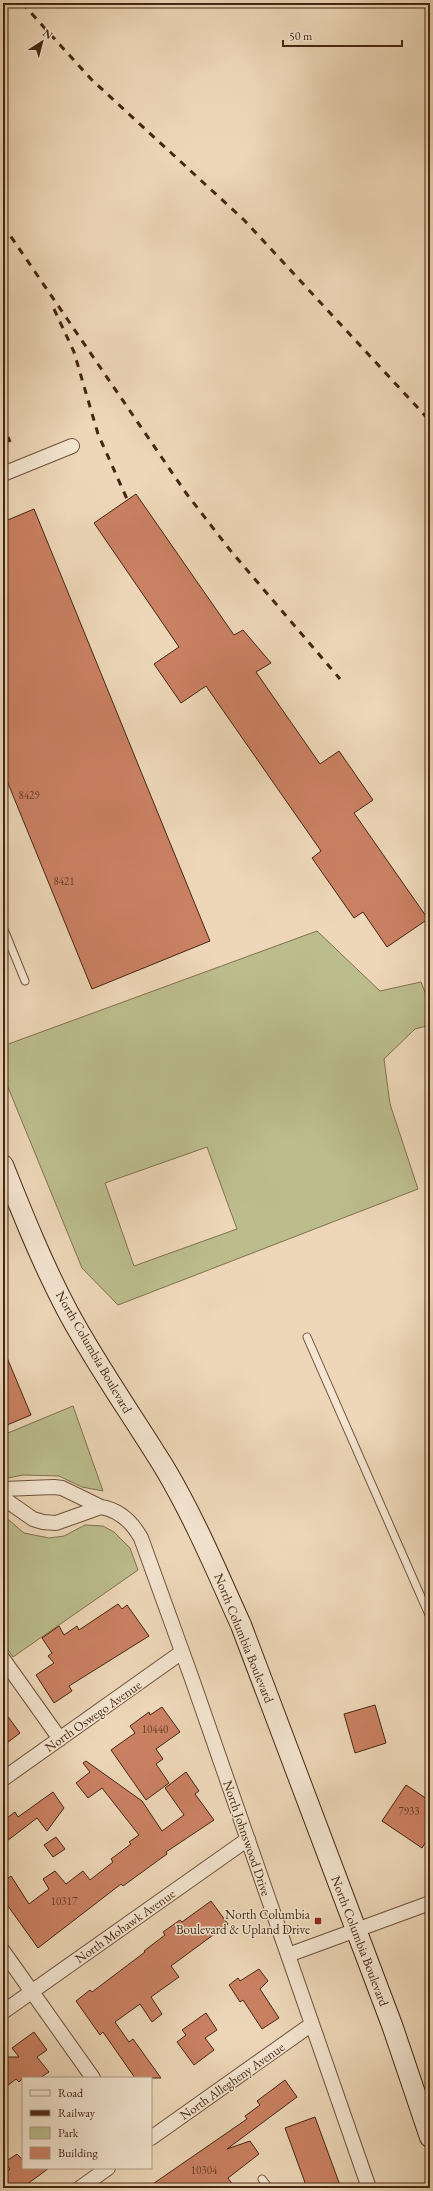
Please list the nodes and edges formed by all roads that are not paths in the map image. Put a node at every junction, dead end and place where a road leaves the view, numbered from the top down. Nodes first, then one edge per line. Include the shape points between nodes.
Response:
1 (72, 446) dead end
2 (3, 474) edge
3 (3, 927) edge
4 (25, 981) dead end
5 (3, 1166) edge
6 (307, 1337) dead end
7 (29, 1487) junction
8 (3, 1489) edge
9 (70, 1492) junction
10 (3, 1498) edge
11 (101, 1507) junction
12 (24, 1511) junction
13 (69, 1517) junction
14 (430, 1617) edge
15 (182, 1652) junction
16 (3, 1659) edge
17 (60, 1739) junction
18 (3, 1779) edge
19 (248, 1839) junction
20 (430, 1903) edge
21 (356, 1931) junction
22 (3, 1951) edge
23 (288, 1955) junction
24 (31, 1992) junction
25 (3, 2012) edge
26 (312, 2024) junction
27 (92, 2077) edge
28 (152, 2137) edge
29 (430, 2137) edge
30 (107, 2169) edge
31 (262, 2178) dead end
32 (80, 2188) edge
33 (269, 2188) edge
34 (369, 2188) edge

1 - 2 street
3 - 4 lane
5 - 21 main road, North Columbia Boulevard via 38,1253 68,1311 106,1378 164,1468 213,1562 241,1625
6 - 14 lane
7 - 8 street, North Johnswood Drive
7 - 9 street, North Johnswood Drive via 54,1487
7 - 12 street via 23,1496
9 - 11 street, North Johnswood Drive
9 - 13 street via 74,1503
10 - 12 street
11 - 13 street
11 - 15 street, North Johnswood Drive via 122,1515 139,1534
12 - 13 street via 33,1519 43,1522 56,1523
15 - 17 street, North Oswego Avenue
15 - 19 street, North Johnswood Drive
16 - 17 street
17 - 18 street, North Oswego Avenue
19 - 23 street, North Johnswood Drive
19 - 24 street, North Mohawk Avenue
20 - 21 street
21 - 23 street
21 - 29 main road, North Columbia Boulevard via 409,2071
22 - 24 street
23 - 26 street, North Johnswood Drive
24 - 25 street, North Mohawk Avenue
24 - 27 street
26 - 28 street, North Allegheny Avenue
26 - 34 street, North Johnswood Drive
30 - 32 street
31 - 33 lane

